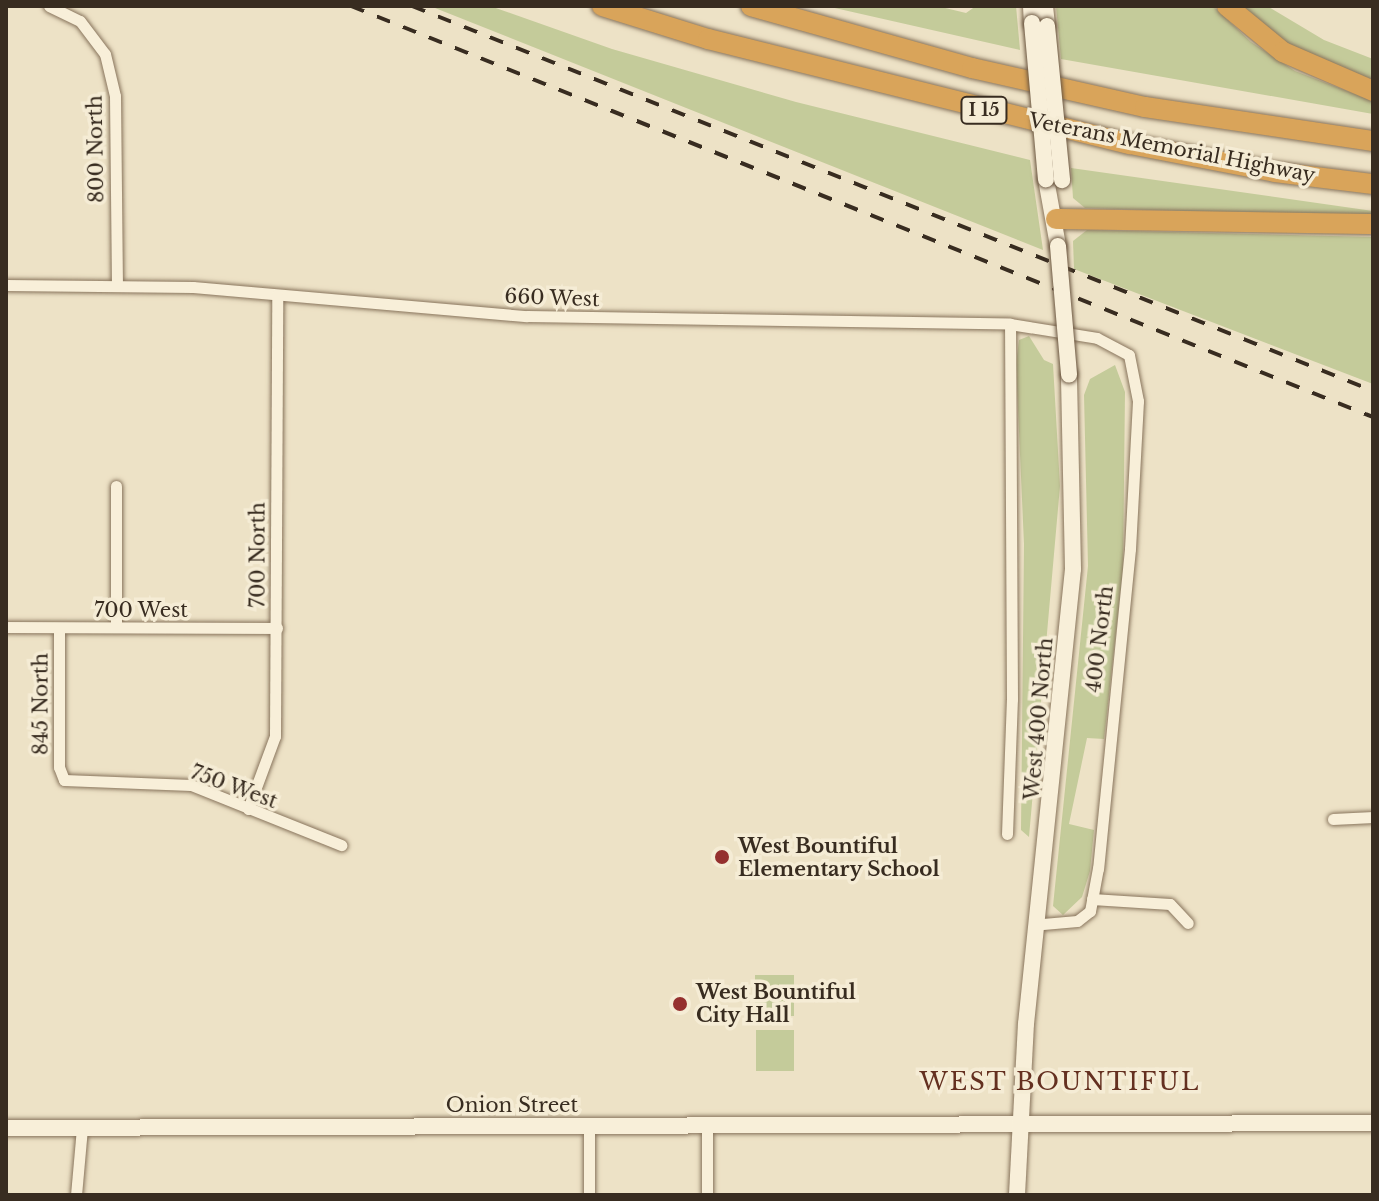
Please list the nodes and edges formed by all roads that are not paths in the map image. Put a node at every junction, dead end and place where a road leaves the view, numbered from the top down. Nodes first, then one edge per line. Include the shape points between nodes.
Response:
1 (49, 6) edge
2 (602, 6) edge
3 (751, 6) edge
4 (1045, 6) edge
5 (1227, 6) edge
6 (1037, 18) edge
7 (1373, 91) edge
8 (1373, 141) edge
9 (1373, 184) edge
10 (1056, 219) junction
11 (1373, 224) edge
12 (6, 285) edge
13 (117, 285) junction
14 (277, 295) junction
15 (1010, 324) junction
16 (1097, 338) joint
17 (116, 486) dead end
18 (6, 627) edge
19 (116, 627) junction
20 (59, 628) junction
21 (277, 628) junction
22 (64, 780) joint
23 (248, 809) junction
24 (1373, 817) edge
25 (1333, 819) dead end
26 (1007, 834) dead end
27 (341, 845) dead end
28 (1092, 899) junction
29 (1188, 923) dead end
30 (1040, 924) junction
31 (1017, 1122) junction
32 (1373, 1123) edge
33 (707, 1124) junction
34 (589, 1125) junction
35 (6, 1128) edge
36 (82, 1128) junction
37 (76, 1195) edge
38 (589, 1195) edge
39 (707, 1195) edge
40 (1017, 1195) edge

1 - 13 street, 800 North via 80,21 105,54 115,96
2 - 9 highway, Veterans Memorial Highway / I 15 via 974,108 1275,172
3 - 8 highway, Veterans Memorial Highway / I 15 via 972,68 1145,107
4 - 6 street
5 - 7 highway via 1283,52
6 - 10 street, bridge
10 - 11 highway
10 - 30 street, West 400 North, bridge via 1069,375 1073,569
12 - 13 street, 660 West
13 - 14 street, 660 West
14 - 15 street, 660 West via 527,316
14 - 21 street, 700 North
15 - 16 street, 660 West
15 - 26 street via 1013,669
16 - 28 street, 400 North via 1129,355 1138,401 1124,627
17 - 19 street
18 - 20 street, 700 West
19 - 20 street, 700 West
19 - 21 street, 700 West
20 - 22 street, 845 North via 59,767
21 - 23 street, 700 North via 275,736
22 - 23 street, 750 West via 191,785
23 - 27 street, 750 West
24 - 25 street
28 - 29 street via 1170,904
28 - 30 street via 1090,911 1077,921
30 - 31 street, West 400 North
31 - 32 street, Onion Street
31 - 33 street, Onion Street
31 - 40 street, West 400 North
33 - 34 street, Onion Street
33 - 39 street
34 - 36 street, Onion Street
34 - 38 street
35 - 36 street, Onion Street
36 - 37 street

